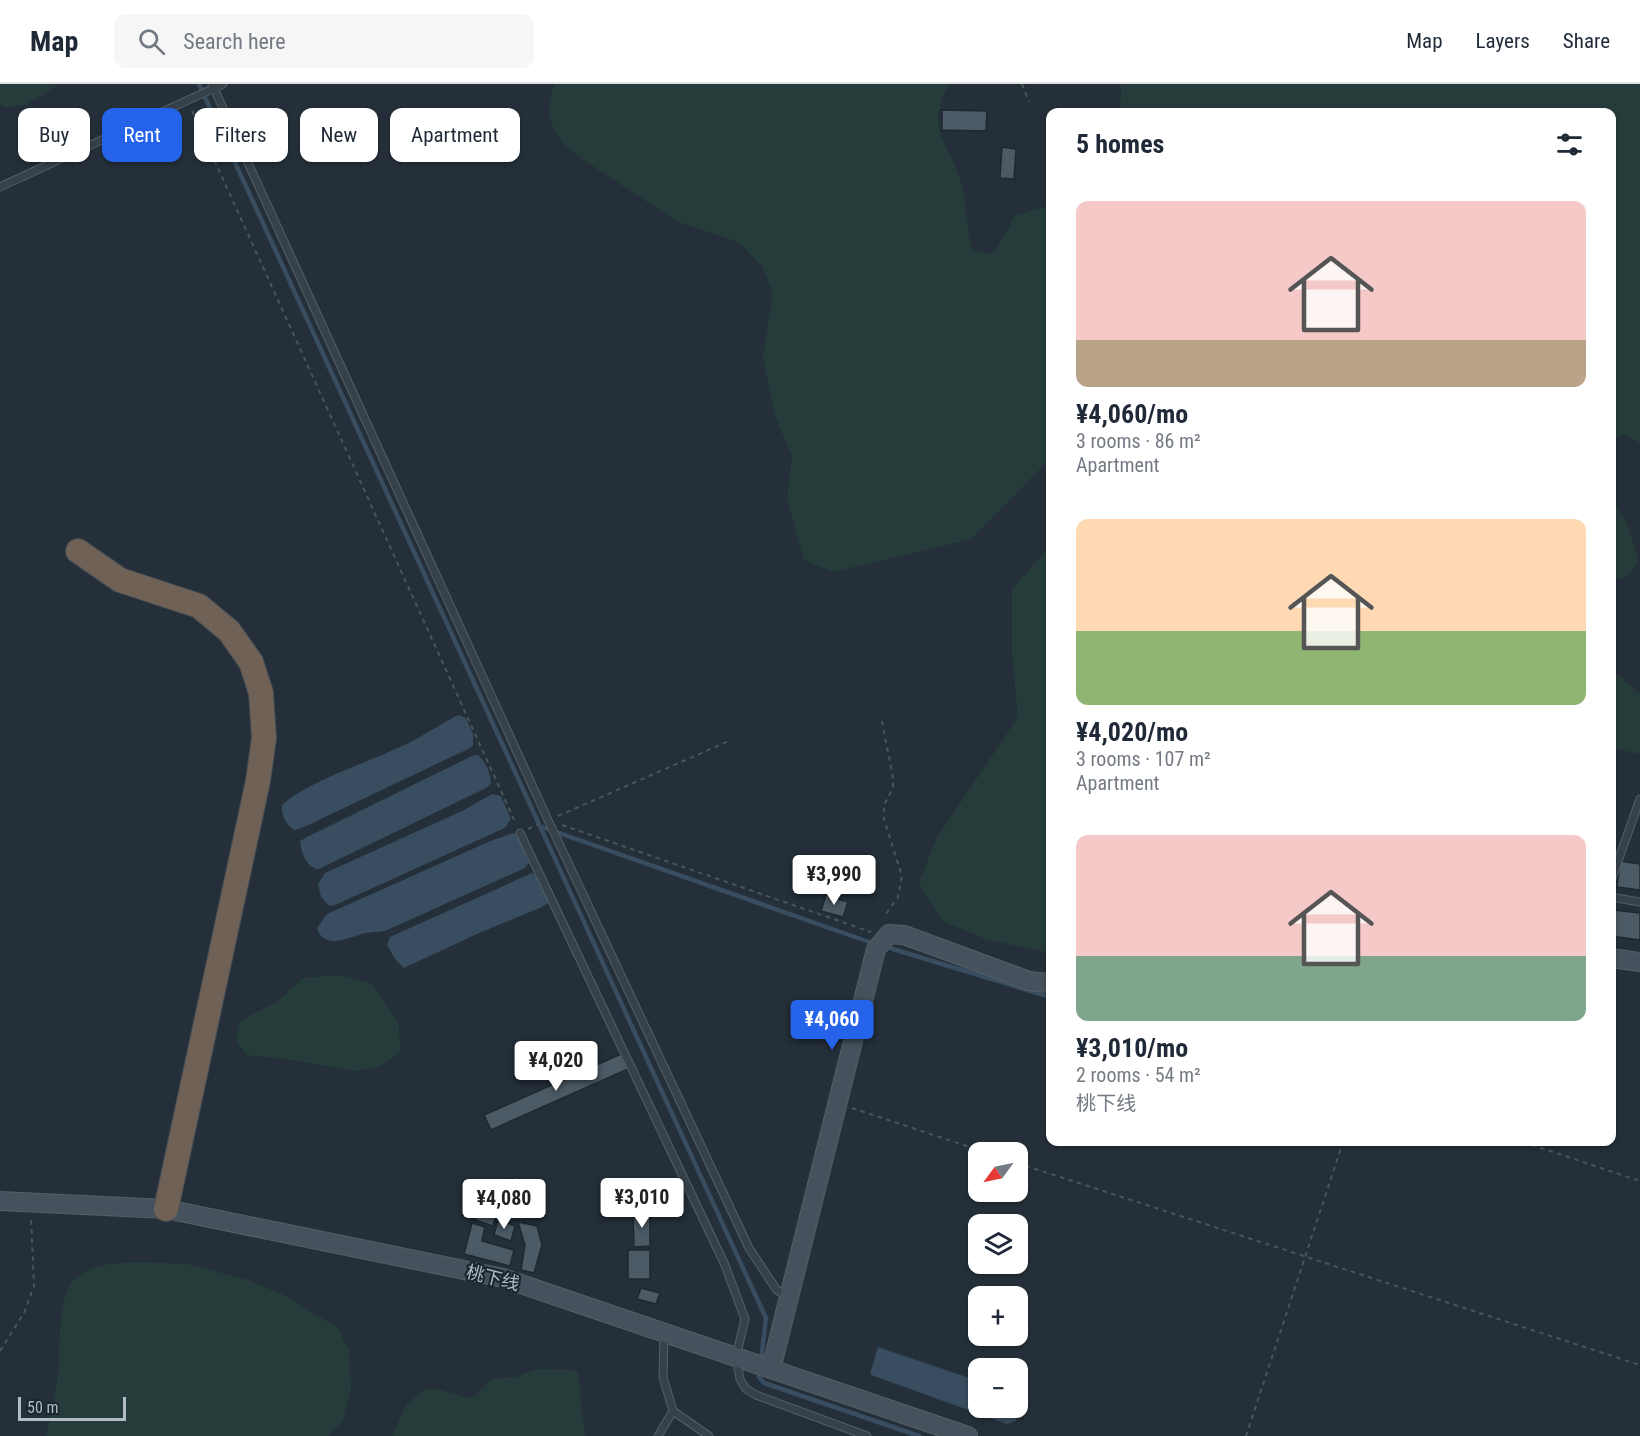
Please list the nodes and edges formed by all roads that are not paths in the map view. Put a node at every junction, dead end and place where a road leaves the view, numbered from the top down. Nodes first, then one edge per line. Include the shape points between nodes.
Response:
1 (223, 84) edge
2 (213, 86) edge
3 (0, 187) edge
4 (78, 551) dead end
5 (1640, 799) edge
6 (520, 833) road end
7 (1616, 867) edge
8 (1616, 898) edge
9 (1640, 902) edge
10 (1616, 959) edge
11 (1640, 962) edge
12 (1046, 983) edge
13 (0, 1201) edge
14 (166, 1209) junction
15 (789, 1298) junction
16 (664, 1333) junction
17 (736, 1358) junction
18 (771, 1369) junction
19 (673, 1411) junction
20 (658, 1436) edge
21 (709, 1436) edge
22 (867, 1436) edge
23 (968, 1436) edge

1 - 2 lane
2 - 3 lane
2 - 15 lane via 548,820 749,1248 776,1289
4 - 14 highway via 120,580 199,606 230,631 251,662 261,693 264,738 258,781
5 - 7 lane
6 - 17 lane via 725,1265 745,1319
8 - 9 lane
10 - 11 main road
12 - 15 main road via 1029,981 904,935 889,934 876,949
13 - 14 main road, 桃下线
14 - 16 main road, 桃下线 via 502,1278
15 - 18 main road
16 - 17 main road, 桃下线
16 - 19 lane via 663,1377
17 - 18 main road, 桃下线
17 - 22 lane via 746,1389
18 - 23 main road, 桃下线
19 - 20 lane
19 - 21 lane

